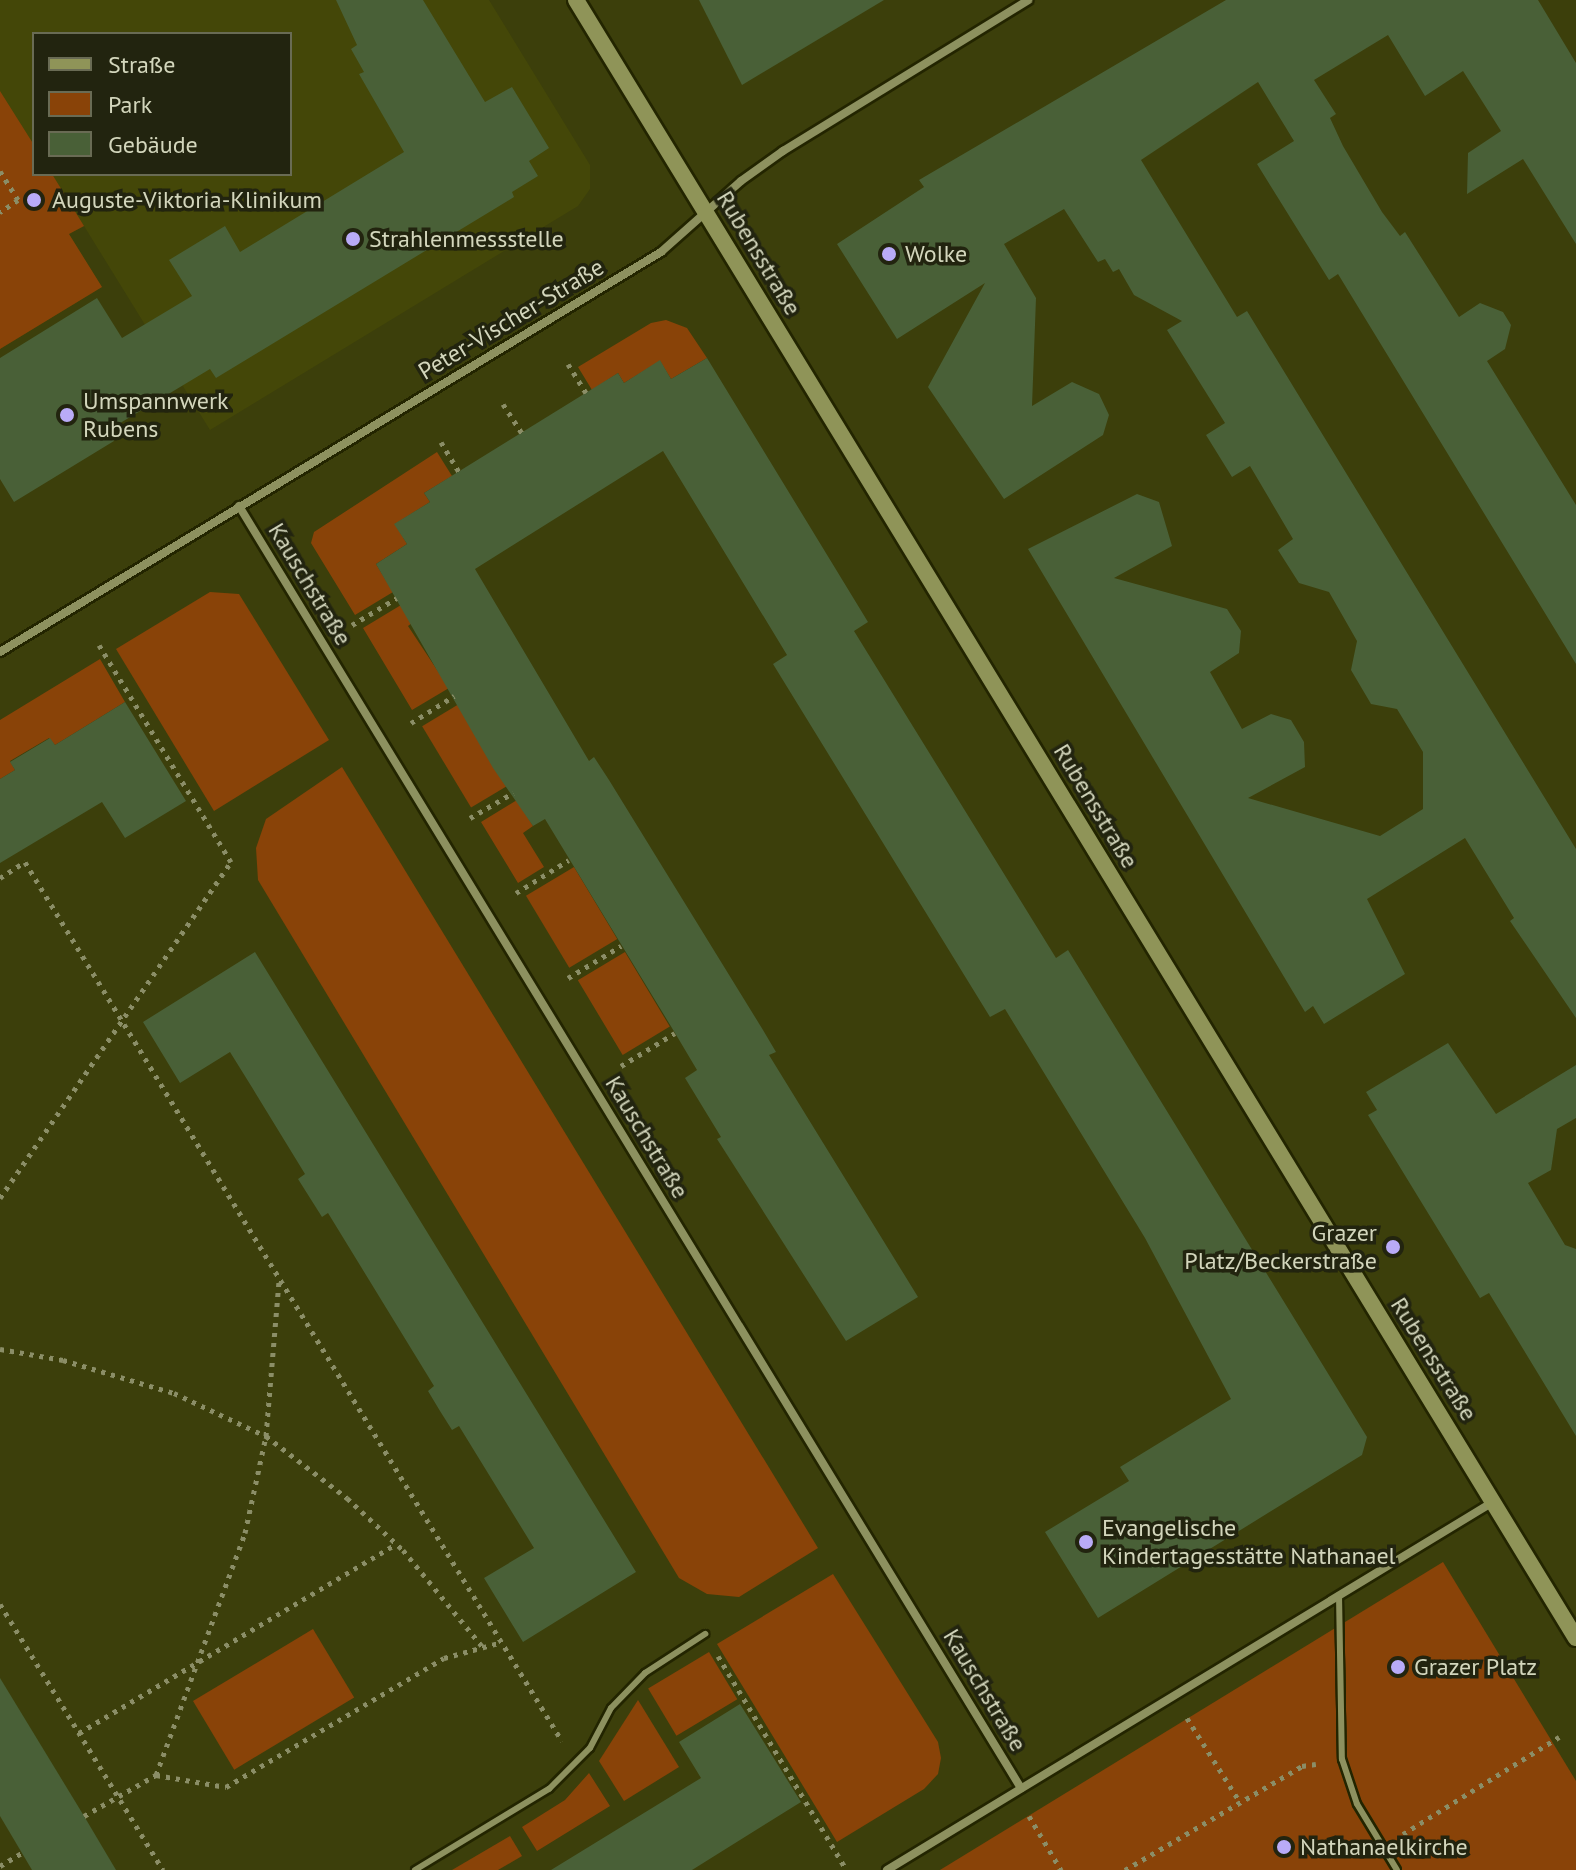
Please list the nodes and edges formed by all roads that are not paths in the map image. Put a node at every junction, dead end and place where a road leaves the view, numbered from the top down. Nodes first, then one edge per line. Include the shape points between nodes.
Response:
1 (576, 0) edge
2 (1028, 0) edge
3 (705, 212) junction
4 (239, 506) junction
5 (0, 652) edge
6 (1493, 1502) junction
7 (1339, 1595) junction
8 (705, 1634) road end
9 (1576, 1638) edge
10 (1018, 1790) junction
11 (415, 1870) edge
12 (887, 1870) edge
13 (1397, 1870) edge

1 - 3 street, Rubensstraße
2 - 3 street, Peter-Vischer-Straße via 783,151
3 - 4 street, Peter-Vischer-Straße via 661,252
3 - 6 street, Rubensstraße
4 - 5 street, Peter-Vischer-Straße
4 - 10 street, Kauschstraße
6 - 7 street
6 - 9 street, Rubensstraße
7 - 10 street
7 - 13 lane via 1342,1759 1357,1804
8 - 11 lane via 645,1673 611,1708 590,1748 549,1789
10 - 12 street

